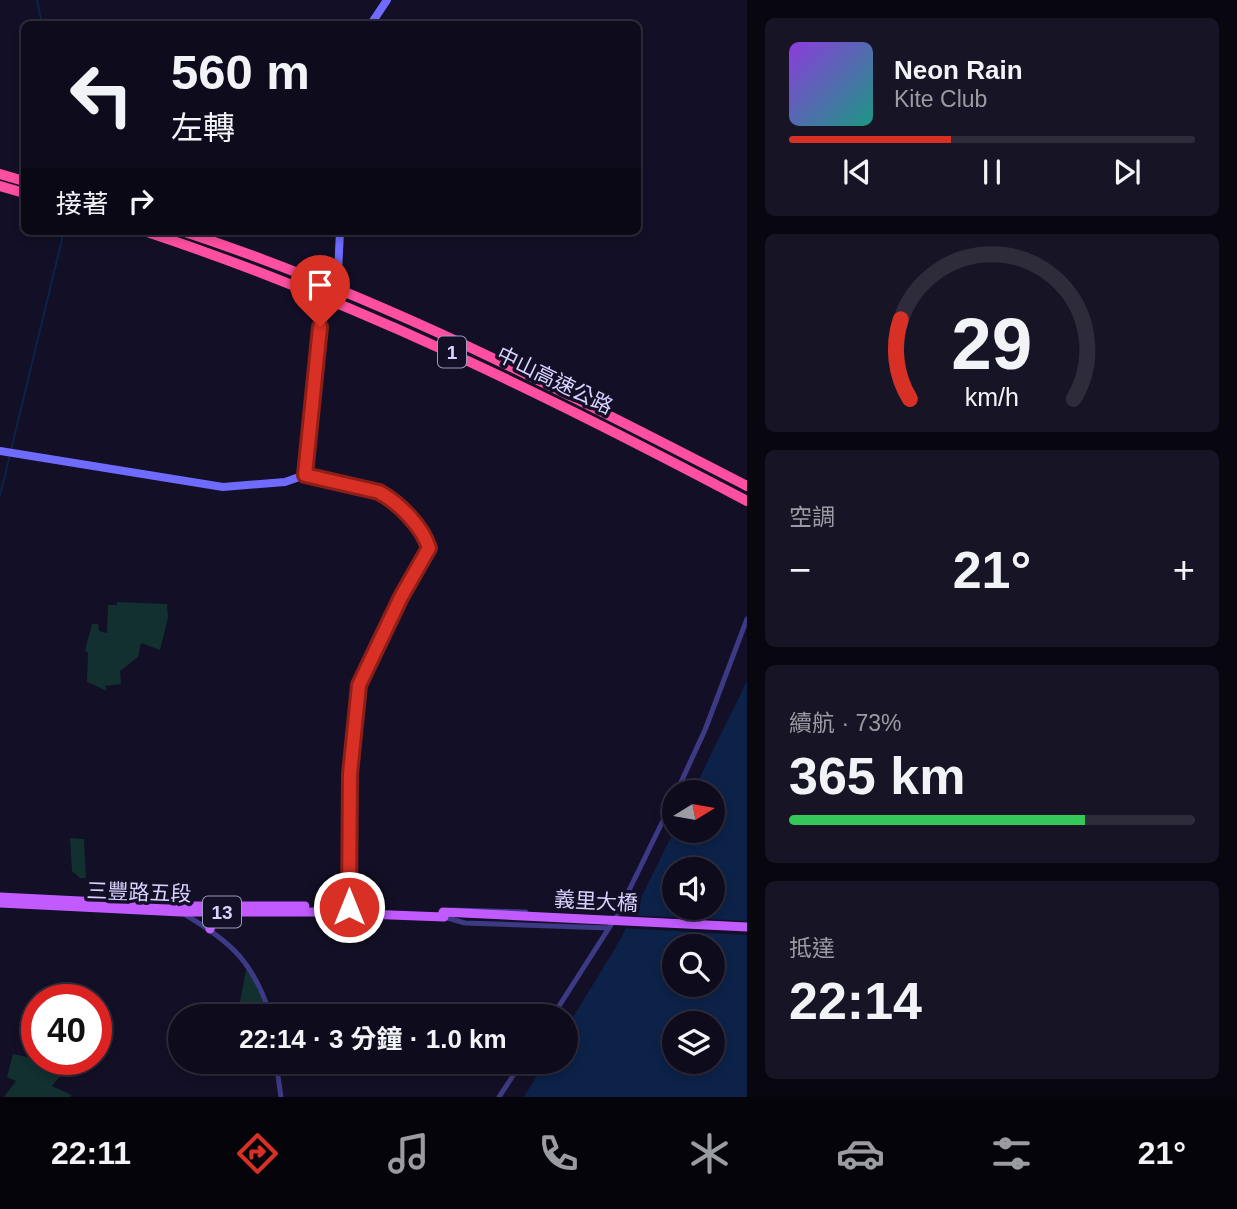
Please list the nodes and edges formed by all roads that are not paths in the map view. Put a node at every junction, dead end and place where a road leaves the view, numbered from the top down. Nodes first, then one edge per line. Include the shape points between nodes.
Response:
1 (387, 0) edge
2 (374, 21) edge
3 (0, 174) edge
4 (21, 180) edge
5 (0, 186) edge
6 (21, 192) edge
7 (155, 235) edge
8 (193, 235) edge
9 (340, 235) edge
10 (338, 273) tunnel mouth
11 (326, 311) tunnel mouth
12 (3, 452) edge
13 (305, 475) junction
14 (747, 486) edge
15 (747, 501) edge
16 (747, 619) edge
17 (682, 780) edge
18 (662, 823) edge
19 (0, 897) edge
20 (0, 903) edge
21 (180, 909) junction
22 (349, 910) junction
23 (220, 912) junction
24 (443, 914) junction
25 (616, 917) junction
26 (747, 927) edge
27 (610, 928) junction
28 (210, 929) junction
29 (747, 932) edge
30 (267, 1004) edge
31 (560, 1004) edge
32 (278, 1074) edge
33 (514, 1074) edge
34 (281, 1097) edge
35 (499, 1097) edge

1 - 2 street
3 - 4 highway
5 - 6 highway
7 - 15 highway, 中山高速公路 / 1 via 334,299 414,334
8 - 14 highway, 中山高速公路 / 1 via 408,318 558,388
9 - 10 street
11 - 13 street via 316,347
12 - 13 street via 223,487 285,482
13 - 22 street via 379,492 400,506 429,548 359,685 350,774
16 - 17 street
18 - 25 street
19 - 21 main road, 三豐路五段 / 13
20 - 21 main road, 三豐路五段 / 13
21 - 22 main road, 三豐路五段 / 13
21 - 23 main road, 三豐路五段 / 13
21 - 28 street
22 - 23 main road, 三豐路五段 / 13
22 - 24 main road, 三豐路五段 / 13
23 - 28 main road
24 - 25 street via 466,908
24 - 26 main road, 義里大橋 / 13, bridge
24 - 27 street via 465,923
24 - 29 main road, 義里大橋 / 13, bridge
25 - 27 street
27 - 31 street
28 - 30 street via 248,964
32 - 34 street
33 - 35 street

